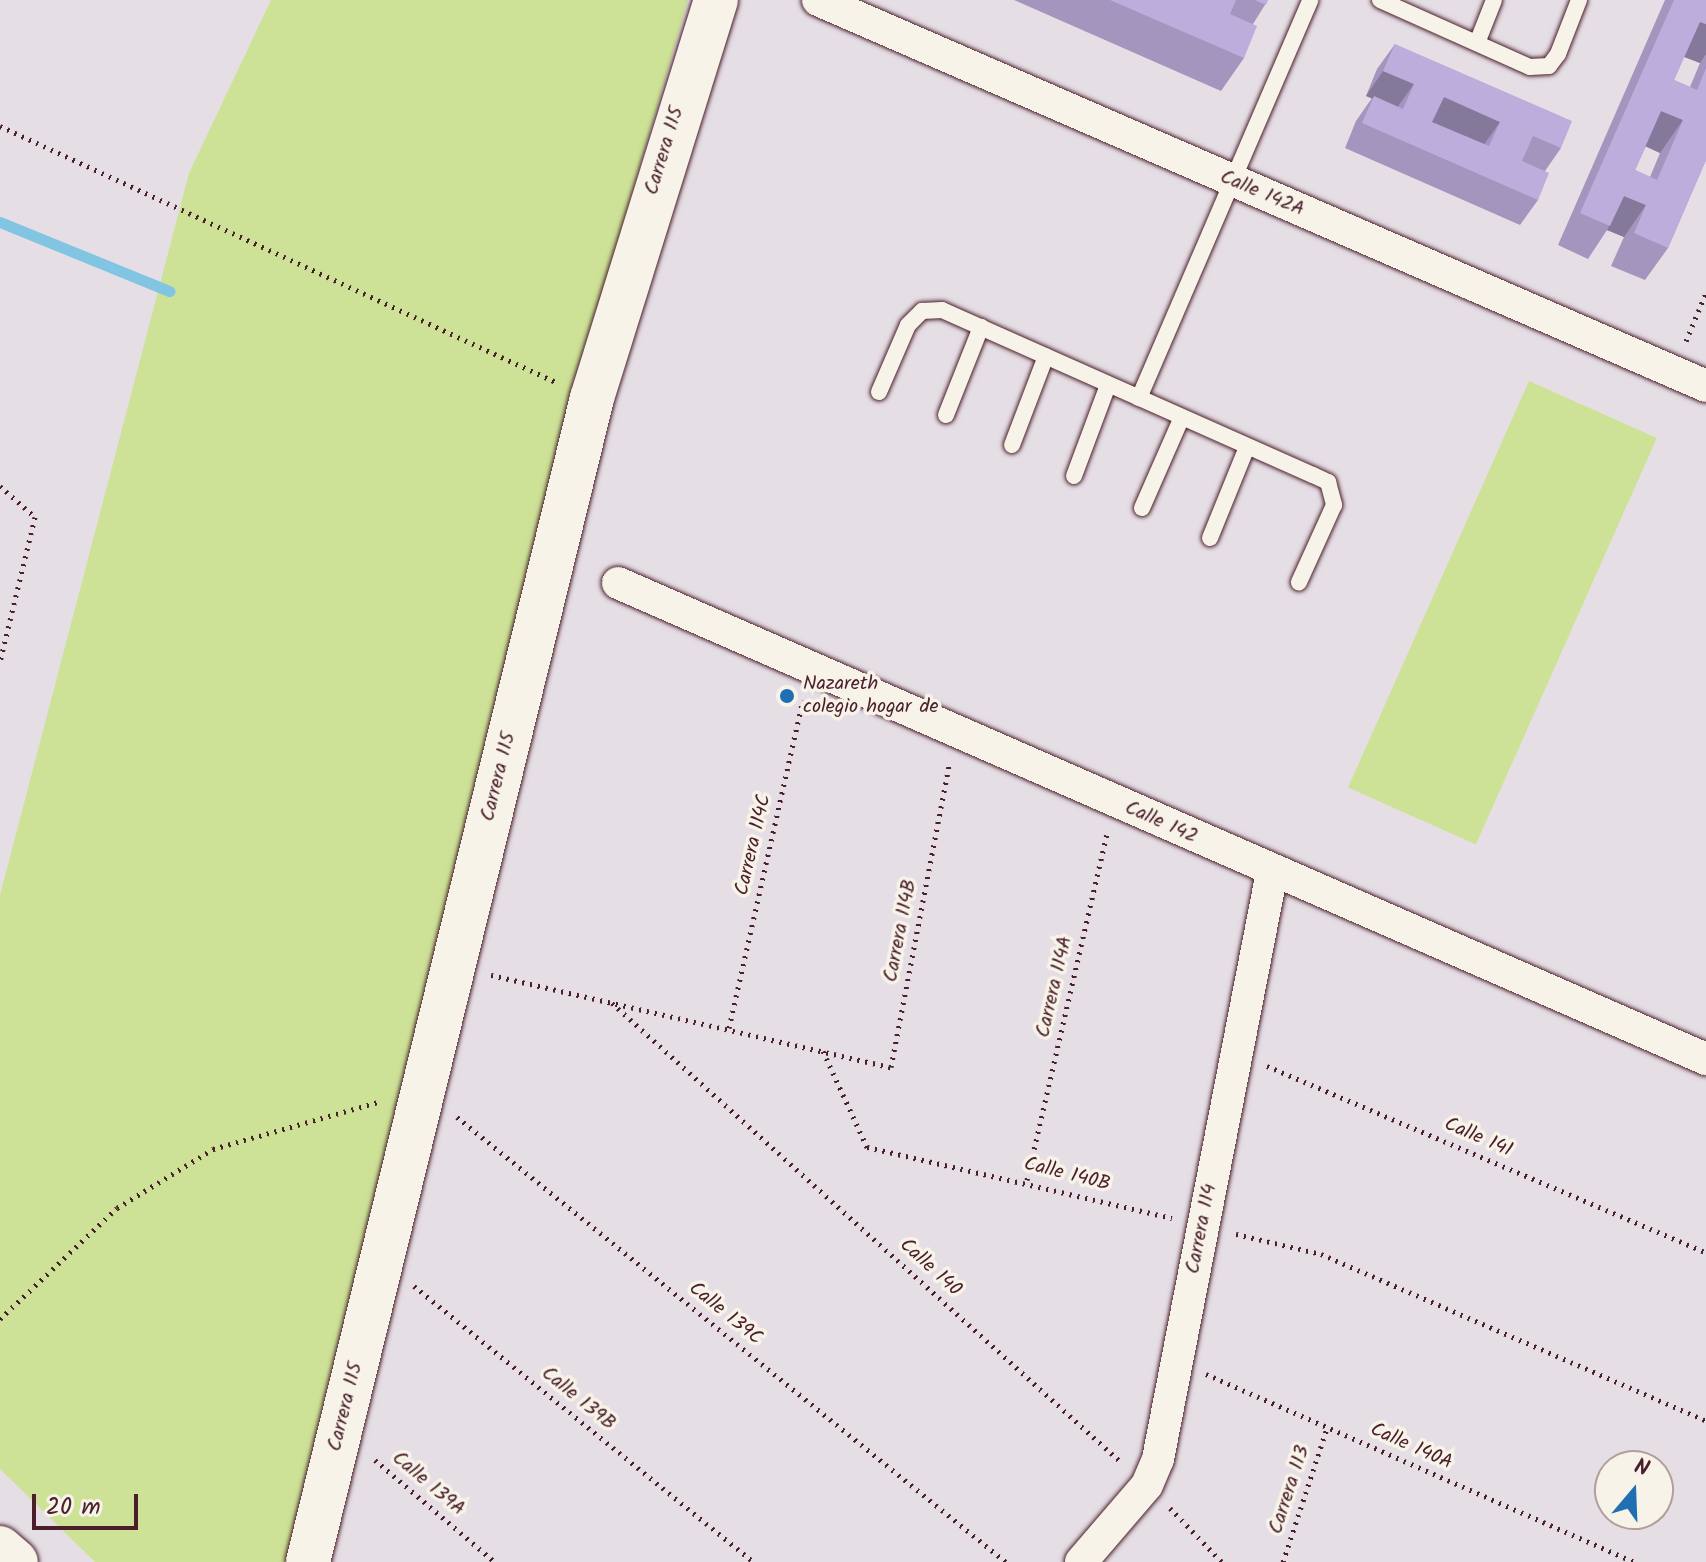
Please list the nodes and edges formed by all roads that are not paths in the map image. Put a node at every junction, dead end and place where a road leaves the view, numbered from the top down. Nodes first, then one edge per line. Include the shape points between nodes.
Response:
1 (716, 0) edge
2 (818, 0) edge
3 (1310, 0) edge
4 (1380, 0) edge
5 (1494, 0) edge
6 (1579, 0) edge
7 (1409, 6) edge
8 (1477, 43) junction
9 (1233, 182) junction
10 (981, 327) junction
11 (1046, 356) junction
12 (1108, 385) junction
13 (1706, 386) edge
14 (879, 392) dead end
15 (1139, 398) junction
16 (946, 415) dead end
17 (1182, 417) junction
18 (1012, 445) dead end
19 (1247, 447) junction
20 (1074, 476) dead end
21 (1142, 508) dead end
22 (1210, 538) dead end
23 (1299, 582) dead end
24 (618, 583) dead end
25 (1272, 872) junction
26 (1706, 1059) edge
27 (0, 1548) edge
28 (16, 1562) edge
29 (308, 1562) edge
30 (1081, 1562) edge

1 - 29 street, Carrera 115 via 592,398
2 - 9 street, Calle 142A
3 - 9 lane
4 - 7 lane
5 - 8 lane
6 - 8 lane via 1549,66 1530,67
7 - 8 lane
9 - 13 street, Calle 142A
9 - 15 lane
10 - 11 lane
10 - 14 lane via 942,310 922,311 908,325
10 - 16 lane
11 - 12 lane
11 - 18 lane
12 - 15 lane
12 - 20 lane
15 - 17 lane
17 - 19 lane
17 - 21 lane
19 - 22 lane
19 - 23 lane via 1328,482 1334,505
24 - 25 street, Calle 142
25 - 26 street, Calle 142
25 - 30 street, Carrera 114 via 1147,1485
27 - 28 street

